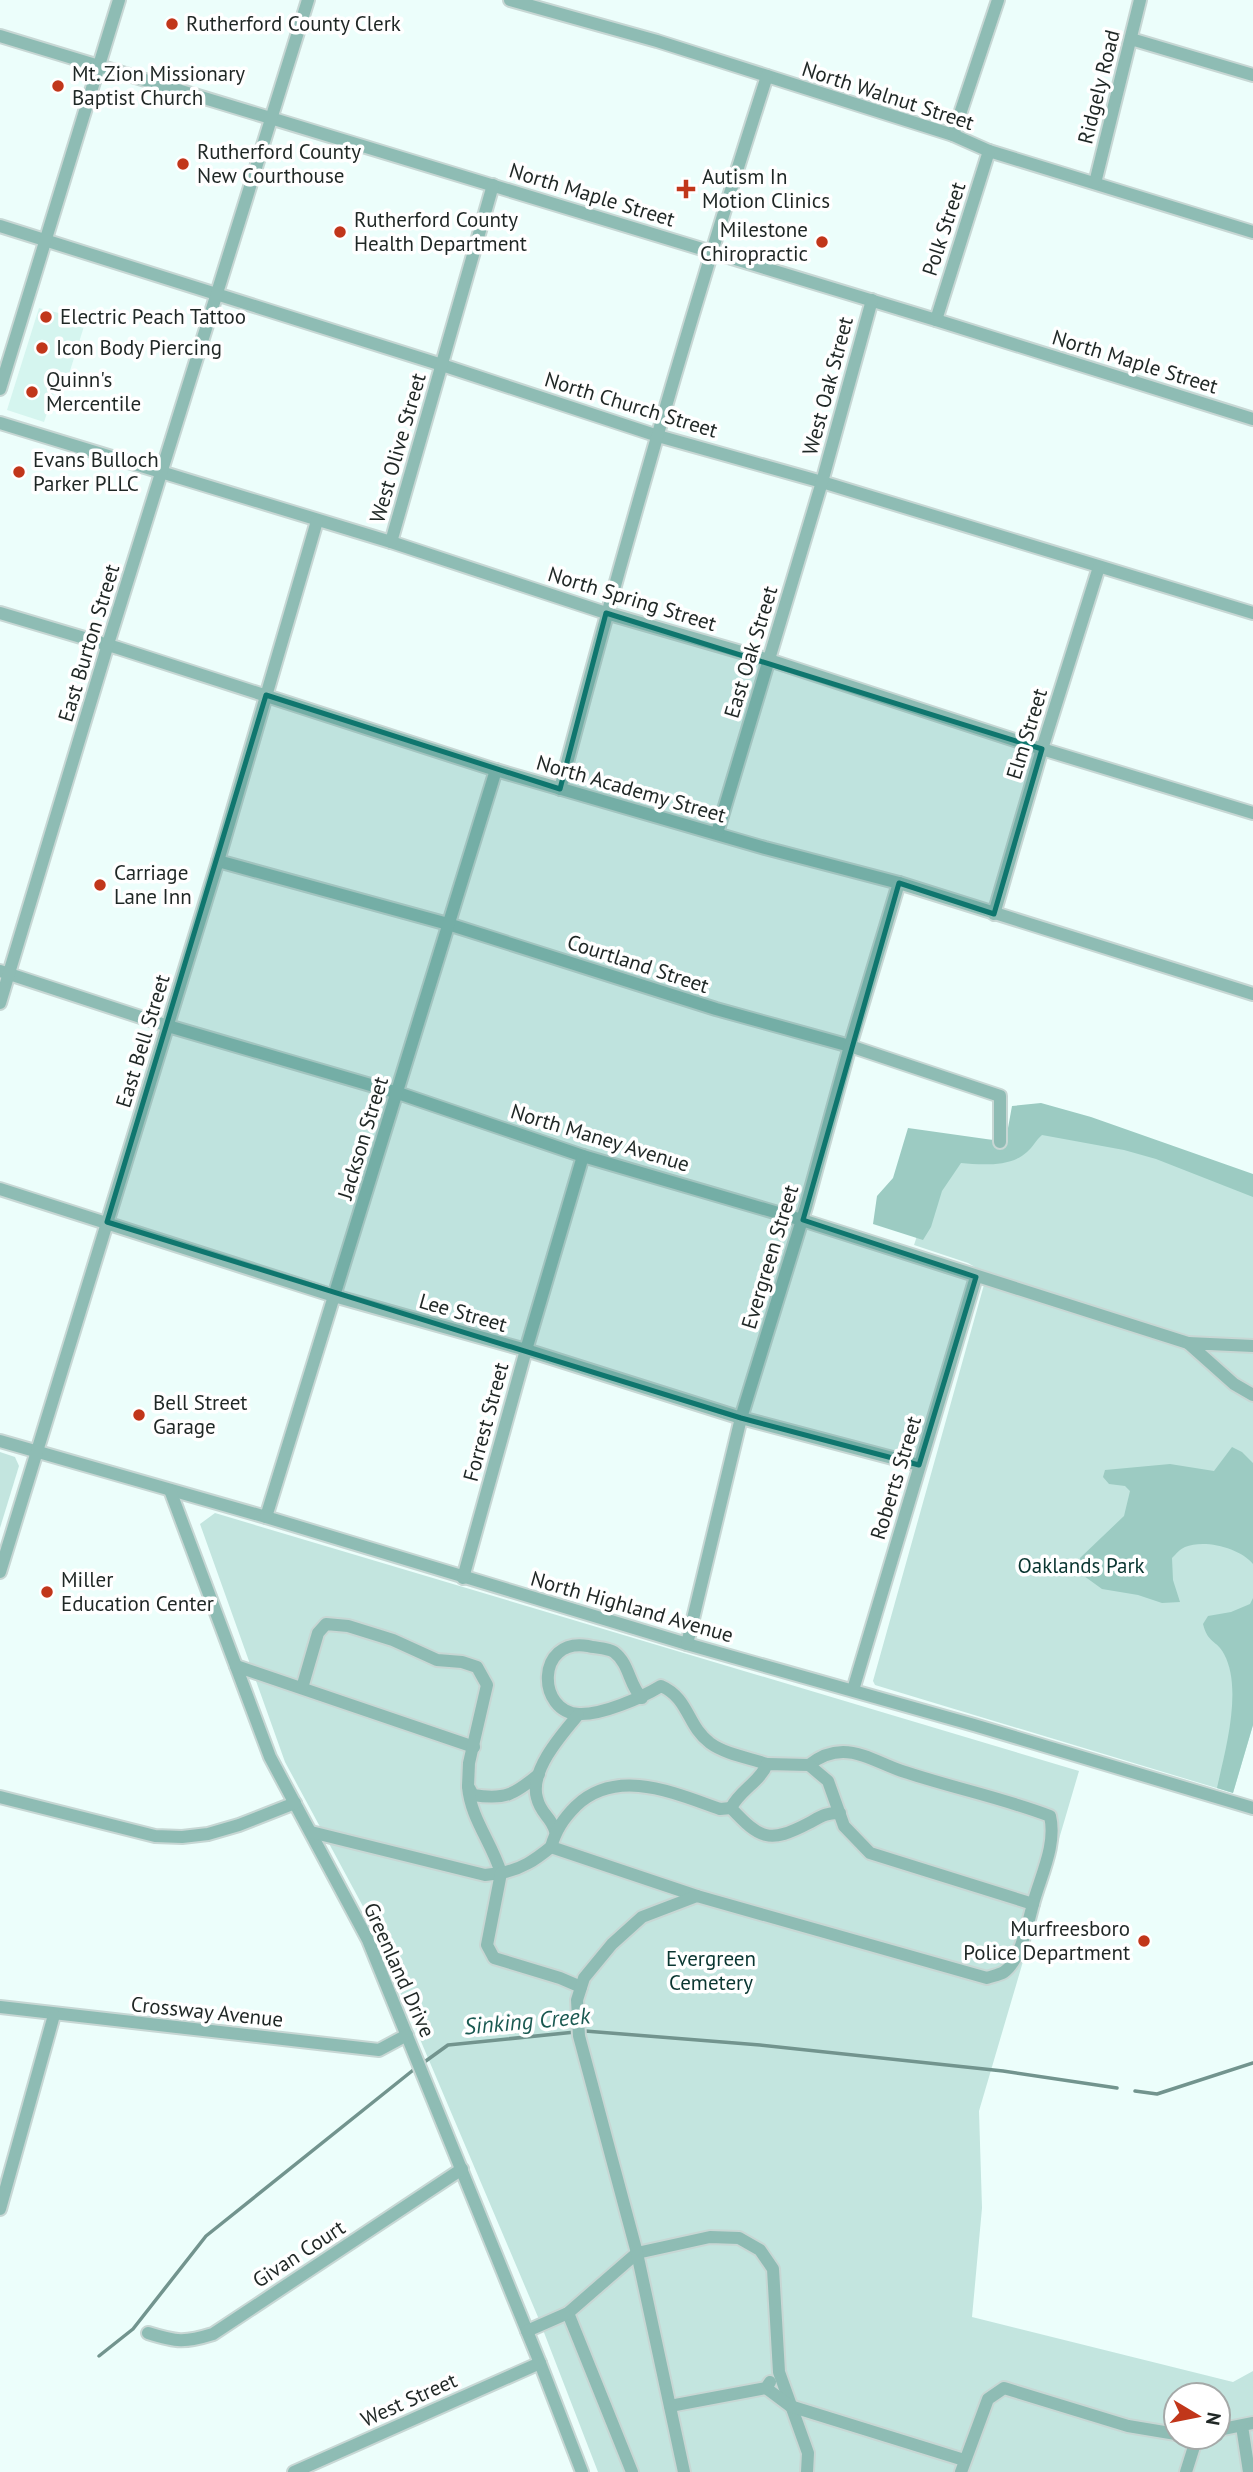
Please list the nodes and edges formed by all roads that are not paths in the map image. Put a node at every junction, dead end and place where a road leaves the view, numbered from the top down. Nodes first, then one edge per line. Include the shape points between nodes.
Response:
1 (119, 0) edge
2 (308, 0) edge
3 (510, 0) edge
4 (998, 0) edge
5 (1140, 0) edge
6 (0, 36) edge
7 (1131, 39) junction
8 (99, 65) junction
9 (1253, 75) edge
10 (767, 76) junction
11 (272, 118) junction
12 (953, 135) junction
13 (989, 151) junction
14 (1095, 183) junction
15 (493, 185) junction
16 (0, 226) edge
17 (1253, 232) edge
18 (47, 241) junction
19 (712, 251) junction
20 (217, 295) junction
21 (872, 300) junction
22 (936, 320) junction
23 (442, 365) junction
24 (0, 389) edge
25 (1253, 419) edge
26 (0, 423) edge
27 (658, 436) junction
28 (161, 472) junction
29 (822, 482) junction
30 (317, 520) junction
31 (391, 542) junction
32 (1099, 567) junction
33 (0, 613) edge
34 (606, 613) junction
35 (1253, 613) edge
36 (108, 645) junction
37 (769, 660) junction
38 (266, 695) junction
39 (1042, 749) junction
40 (496, 770) junction
41 (560, 789) junction
42 (1253, 813) edge
43 (717, 833) junction
44 (218, 861) junction
45 (900, 883) junction
46 (994, 914) junction
47 (448, 924) junction
48 (5, 972) edge
49 (1253, 994) edge
50 (0, 1003) edge
51 (168, 1026) junction
52 (850, 1046) junction
53 (398, 1093) junction
54 (1000, 1142) dead end
55 (583, 1156) junction
56 (0, 1189) edge
57 (802, 1220) junction
58 (107, 1222) junction
59 (976, 1276) junction
60 (334, 1296) junction
61 (1188, 1343) junction
62 (1253, 1346) edge
63 (526, 1350) junction
64 (1253, 1395) edge
65 (741, 1418) junction
66 (0, 1441) edge
67 (37, 1451) junction
68 (919, 1465) junction
69 (170, 1490) junction
70 (266, 1517) junction
71 (0, 1572) edge
72 (463, 1578) junction
73 (687, 1644) junction
74 (236, 1666) junction
75 (303, 1688) junction
76 (853, 1690) junction
77 (642, 1698) junction
78 (578, 1715) junction
79 (474, 1747) junction
80 (767, 1764) junction
81 (808, 1765) junction
82 (539, 1774) junction
83 (468, 1786) junction
84 (521, 1789) junction
85 (535, 1794) junction
86 (0, 1797) edge
87 (295, 1803) junction
88 (731, 1808) junction
89 (1253, 1808) edge
90 (840, 1813) junction
91 (555, 1831) junction
92 (311, 1832) junction
93 (551, 1847) junction
94 (501, 1873) junction
95 (697, 1896) junction
96 (1033, 1904) junction
97 (581, 1987) junction
98 (0, 2007) edge
99 (54, 2015) junction
100 (407, 2035) junction
101 (462, 2169) junction
102 (0, 2209) edge
103 (637, 2253) junction
104 (568, 2313) junction
105 (527, 2331) junction
106 (148, 2333) dead end
107 (540, 2363) junction
108 (779, 2371) junction
109 (766, 2388) junction
110 (670, 2406) junction
111 (790, 2406) junction
112 (1247, 2424) edge
113 (1162, 2432) edge
114 (1193, 2451) edge
115 (962, 2466) edge
116 (577, 2471) edge
117 (294, 2472) edge
118 (632, 2472) edge
119 (684, 2472) edge
120 (807, 2472) edge
121 (1186, 2472) edge
122 (1249, 2472) edge

1 - 8 street
2 - 11 street, East Burton Street
3 - 10 street, North Walnut Street
4 - 12 street
5 - 7 street, Ridgely Road
6 - 8 street, North Maple Street
7 - 9 street
7 - 14 street, Ridgely Road
8 - 11 street, North Maple Street
8 - 18 street
10 - 12 street, North Walnut Street
10 - 19 street
11 - 15 street, North Maple Street
11 - 20 street, East Burton Street
12 - 13 street, North Walnut Street
13 - 14 street, North Walnut Street
13 - 22 street, Polk Street
14 - 17 street, North Walnut Street
15 - 19 street, North Maple Street
15 - 23 street, West Olive Street
16 - 18 street, North Church Street
18 - 20 street, North Church Street
18 - 24 street
19 - 21 street, North Maple Street
19 - 27 street
20 - 23 street, North Church Street
20 - 28 street, East Burton Street
21 - 22 street, North Maple Street
21 - 29 street, West Oak Street
22 - 25 street, North Maple Street
23 - 27 street, North Church Street
23 - 31 street, West Olive Street
26 - 28 street, North Spring Street
27 - 29 street, North Church Street
27 - 34 street
28 - 30 street, North Spring Street
28 - 36 street, East Burton Street
29 - 32 street, North Church Street
29 - 37 street, East Oak Street
30 - 31 street, North Spring Street
30 - 38 street, East Bell Street
31 - 34 street, North Spring Street
32 - 35 street, North Church Street
32 - 39 street, Elm Street
33 - 36 street, North Academy Street
34 - 37 street, North Spring Street
34 - 41 street
36 - 38 street, North Academy Street
36 - 48 street, East Burton Street
37 - 39 street, North Spring Street
37 - 43 street, East Oak Street
38 - 40 street, North Academy Street
38 - 44 street, East Bell Street
39 - 42 street, North Spring Street
39 - 46 street, Elm Street
40 - 41 street, North Academy Street
40 - 47 street, Jackson Street
41 - 43 street, North Academy Street
43 - 45 street, North Academy Street
44 - 47 street, Courtland Street
44 - 51 street, East Bell Street
45 - 46 street, North Academy Street
45 - 52 street, Evergreen Street
46 - 49 street, North Academy Street
47 - 52 street, Courtland Street via 716,1009
47 - 53 street, Jackson Street
48 - 50 street, East Burton Street
48 - 51 street, North Maney Avenue
51 - 53 street, North Maney Avenue
51 - 58 street, East Bell Street
52 - 54 street, Courtland Street via 1000,1096
52 - 57 street, Evergreen Street
53 - 55 street, North Maney Avenue
53 - 60 street, Jackson Street
55 - 57 street, North Maney Avenue
55 - 63 street, Forrest Street
56 - 58 street, Lee Street
57 - 59 street, North Maney Avenue
57 - 65 street, Evergreen Street
58 - 60 street, Lee Street
58 - 67 street, East Bell Street
59 - 61 street, North Maney Avenue
59 - 68 street, Roberts Street
60 - 63 street, Lee Street
60 - 70 street, Jackson Street
61 - 62 street
61 - 64 street
63 - 65 street, Lee Street
63 - 72 street, Forrest Street
65 - 68 street, Lee Street
65 - 73 street, Evergreen Street
66 - 67 street, North Highland Avenue
67 - 69 street, North Highland Avenue
67 - 71 street, East Bell Street
68 - 76 street, Roberts Street
69 - 70 street, North Highland Avenue
69 - 74 street, Greenland Drive
70 - 72 street, North Highland Avenue
72 - 73 street, North Highland Avenue
73 - 76 street, North Highland Avenue
74 - 75 street
74 - 87 street, Greenland Drive via 270,1757
75 - 79 street
75 - 79 street via 318,1633 327,1624 394,1640 437,1660 477,1667 487,1685
76 - 89 street, North Highland Avenue
77 - 78 street
77 - 78 street via 626,1665 613,1651 576,1644 558,1651 548,1667 547,1686 558,1706
77 - 80 street via 661,1686 674,1692 711,1744
78 - 82 street via 550,1750
79 - 83 street
80 - 81 street
80 - 88 street
81 - 90 street via 828,1781
81 - 96 street via 820,1756 860,1755 1051,1816 1048,1855
82 - 84 street
82 - 85 street
83 - 84 street via 472,1795 497,1798
83 - 94 street via 470,1807
84 - 85 street
85 - 91 street
86 - 87 street via 155,1836 182,1837 239,1825
87 - 92 street, Greenland Drive
88 - 90 street via 750,1828 769,1838 791,1833 829,1812
88 - 91 street via 720,1809 640,1785 620,1785 597,1791 581,1802
90 - 96 street via 844,1826 870,1853
91 - 93 street
92 - 94 street via 485,1875
92 - 100 street, Greenland Drive via 368,1940
93 - 94 street via 517,1870
93 - 95 street
94 - 97 street via 487,1944 494,1958
95 - 96 street via 987,1978 1005,1972 1016,1956
95 - 97 street via 642,1917 612,1944
97 - 103 street via 578,2031
98 - 99 street, Crossway Avenue
99 - 100 street, Crossway Avenue via 379,2050
99 - 102 street
100 - 101 street, Greenland Drive
101 - 105 street, Greenland Drive
101 - 106 street, Givan Court via 213,2334 175,2341
103 - 104 street
103 - 108 street via 710,2237 739,2238 760,2250 773,2269
103 - 110 street
104 - 105 street
104 - 118 street
105 - 107 street, Greenland Drive
107 - 116 street, Greenland Drive
107 - 117 street, West Street
108 - 109 street
108 - 111 street
109 - 110 street
109 - 111 street
110 - 119 street
111 - 115 street
111 - 120 street via 808,2453
112 - 122 street
113 - 115 street via 1128,2426 1004,2388 988,2399
114 - 121 street

